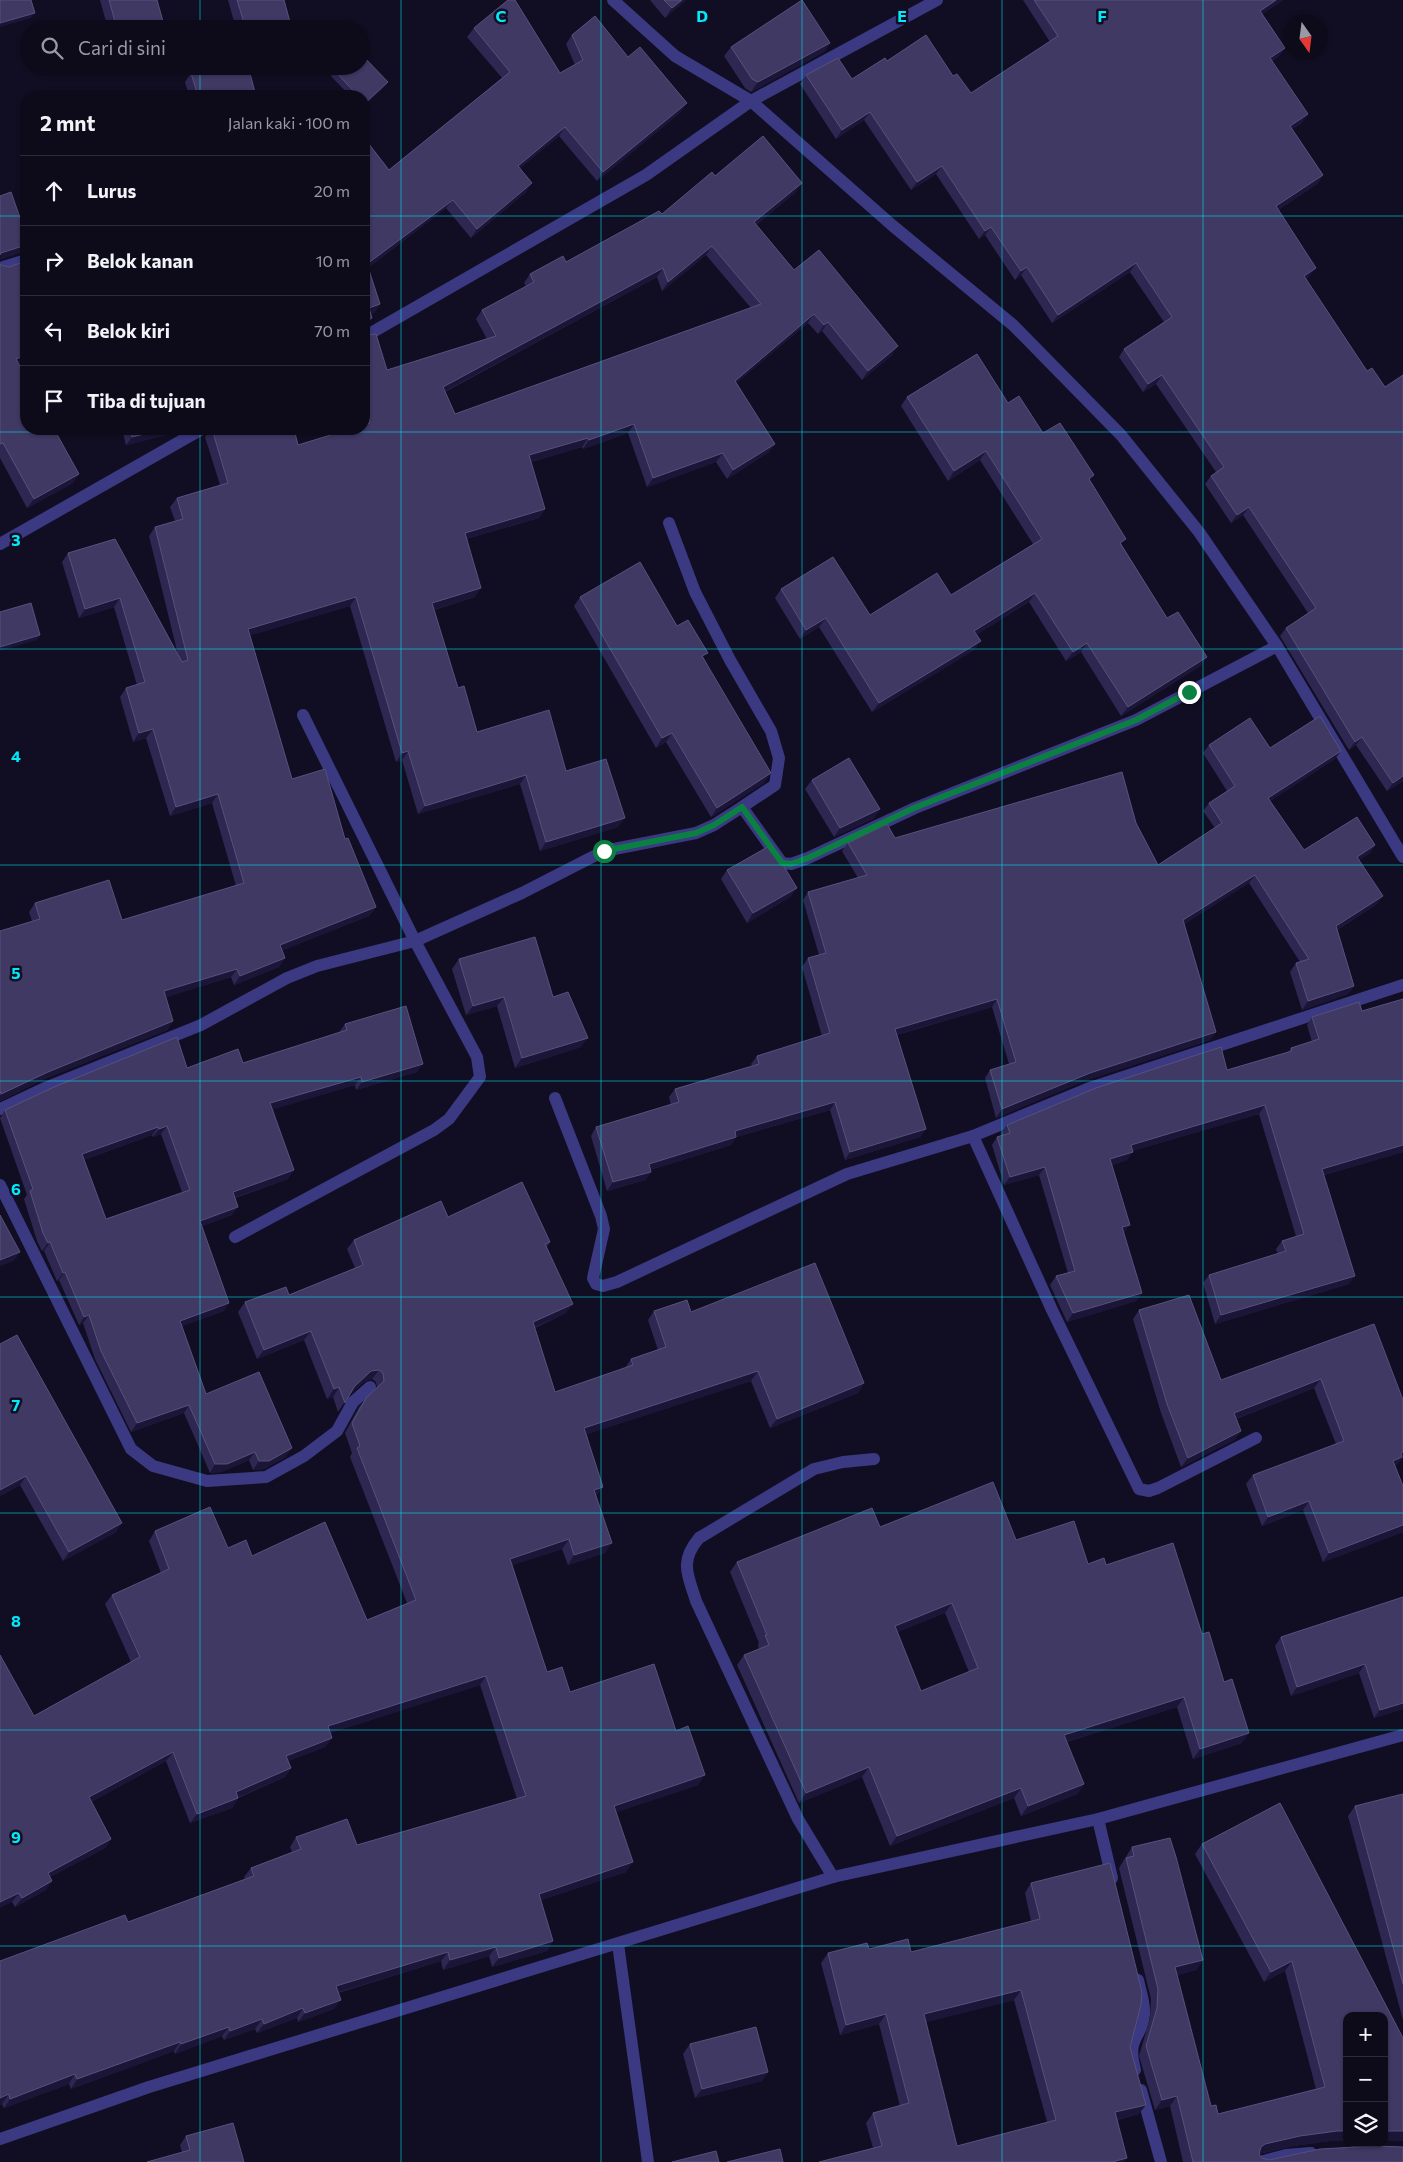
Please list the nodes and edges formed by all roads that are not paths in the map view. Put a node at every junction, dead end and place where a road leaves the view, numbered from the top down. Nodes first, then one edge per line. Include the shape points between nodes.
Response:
1 (613, 0) edge
2 (938, 0) edge
3 (750, 101) junction
4 (20, 262) edge
5 (0, 268) edge
6 (370, 334) edge
7 (191, 435) edge
8 (668, 523) dead end
9 (0, 544) edge
10 (1278, 646) junction
11 (303, 715) dead end
12 (742, 807) junction
13 (1403, 857) edge
14 (415, 940) junction
15 (1403, 985) edge
16 (555, 1098) dead end
17 (0, 1109) edge
18 (973, 1136) junction
19 (0, 1185) edge
20 (236, 1237) dead end
21 (370, 1387) edge
22 (1256, 1438) dead end
23 (874, 1459) dead end
24 (1403, 1735) edge
25 (1098, 1820) junction
26 (833, 1877) junction
27 (1114, 1886) edge
28 (618, 1944) junction
29 (1136, 1972) edge
30 (0, 2139) edge
31 (1320, 2152) edge
32 (648, 2162) edge
33 (1161, 2162) edge
34 (1260, 2162) edge

1 - 3 street via 675,56
2 - 3 street
3 - 6 street via 646,175
3 - 10 street via 892,226 1013,326 1122,435 1199,532
4 - 5 street
7 - 9 street
8 - 12 street via 695,592 771,731 779,758 775,785
10 - 12 street via 1136,720 914,808 791,864 782,863
10 - 13 street
11 - 14 street
12 - 14 street via 696,833 604,851 522,893
14 - 17 street via 317,966 287,978 201,1025
14 - 20 street via 477,1057 480,1077 450,1118 434,1130
15 - 18 street via 1087,1089
16 - 18 street via 601,1216 604,1230 593,1278 596,1284 603,1286 847,1174
18 - 22 street via 1052,1310 1139,1489 1149,1491 1158,1488
19 - 21 street via 131,1449 153,1466 207,1481 266,1477 304,1456 337,1431 353,1402
23 - 26 street via 814,1469 699,1538 686,1560 696,1601 798,1819
24 - 25 street
25 - 26 street
25 - 27 street
26 - 28 street
28 - 30 street via 149,2087
28 - 32 street
29 - 33 street via 1144,2015 1132,2042 1132,2057
31 - 34 street via 1286,2155

